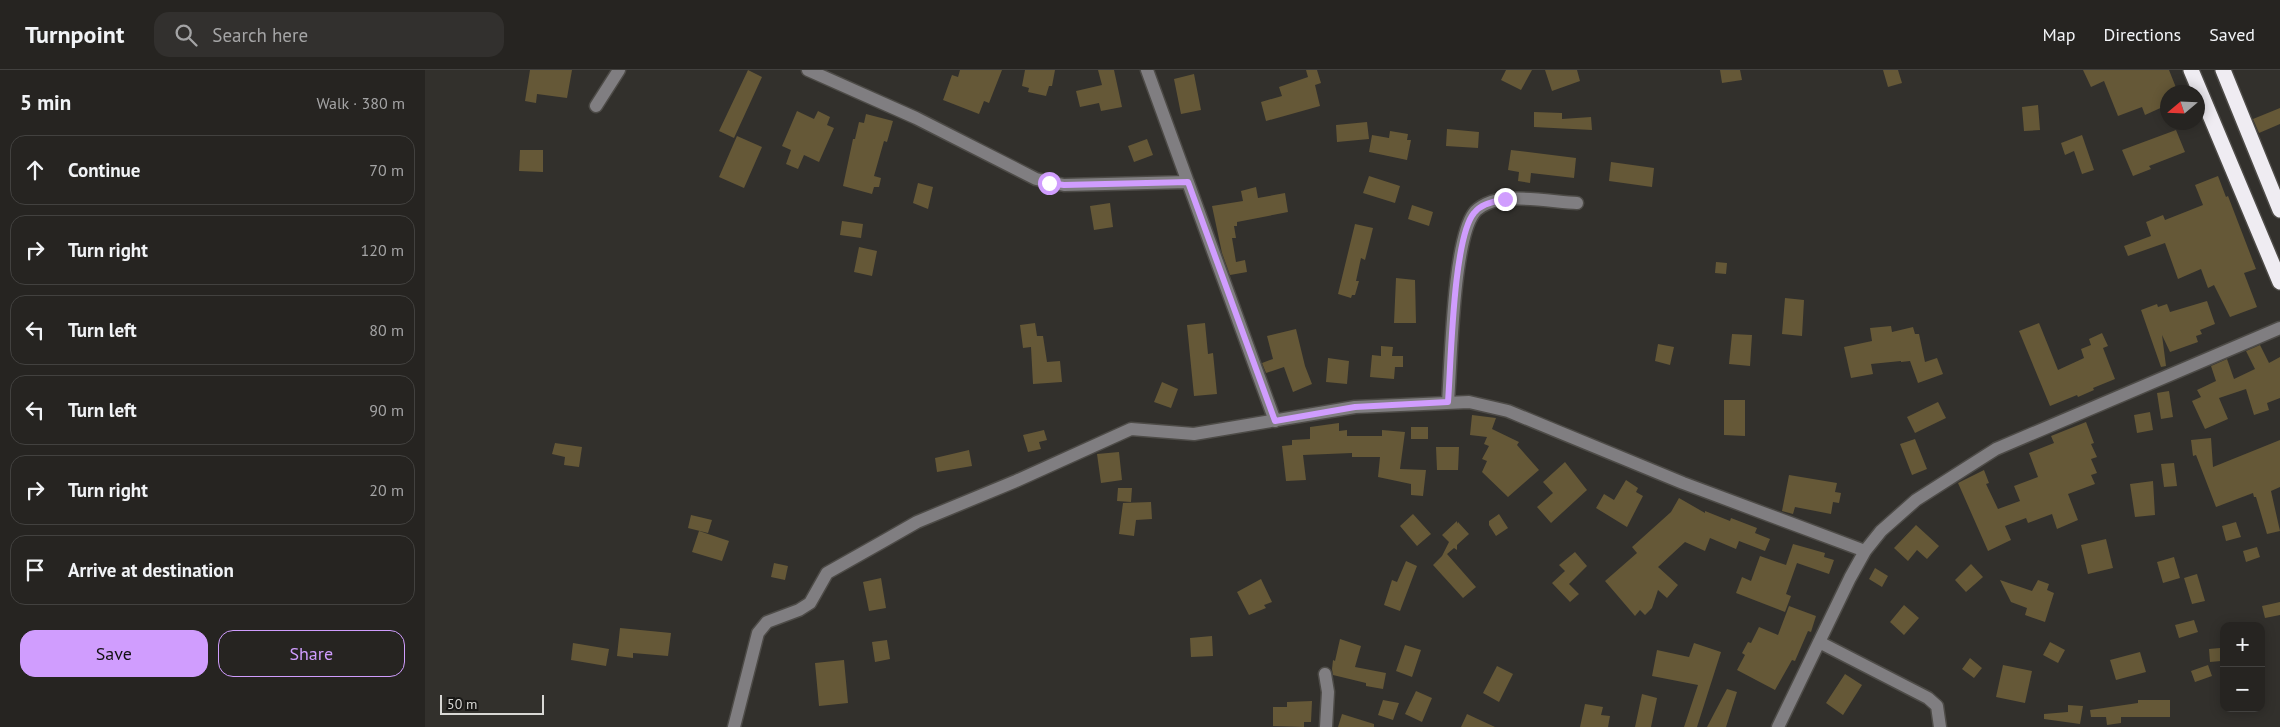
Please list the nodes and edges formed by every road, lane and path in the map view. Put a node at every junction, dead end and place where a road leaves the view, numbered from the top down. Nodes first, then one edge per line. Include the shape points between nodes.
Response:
1 (619, 70) edge
2 (808, 70) edge
3 (1147, 70) edge
4 (2191, 70) edge
5 (2223, 70) edge
6 (596, 106) dead end
7 (1188, 182) junction
8 (1577, 203) dead end
9 (2280, 210) edge
10 (2280, 282) edge
11 (2280, 328) edge
12 (1448, 402) junction
13 (1275, 421) junction
14 (1865, 552) junction
15 (1819, 642) junction
16 (1325, 674) dead end
17 (734, 727) edge
18 (1326, 727) edge
19 (1779, 727) edge
20 (1940, 727) edge

1 - 6 street
2 - 7 street via 1049,183
3 - 7 street
4 - 10 highway
5 - 9 highway
7 - 13 street
8 - 12 street via 1505,199 1486,204 1474,212 1467,227 1457,279
11 - 14 street via 1996,449 1916,500 1881,531
12 - 13 street via 1355,407
12 - 14 street via 1469,402 1508,411
13 - 17 street via 1194,434 1131,429 917,522 827,573 810,603 767,622 757,633
14 - 15 street
15 - 19 street
15 - 20 street via 1927,698 1937,706
16 - 18 street via 1328,692

